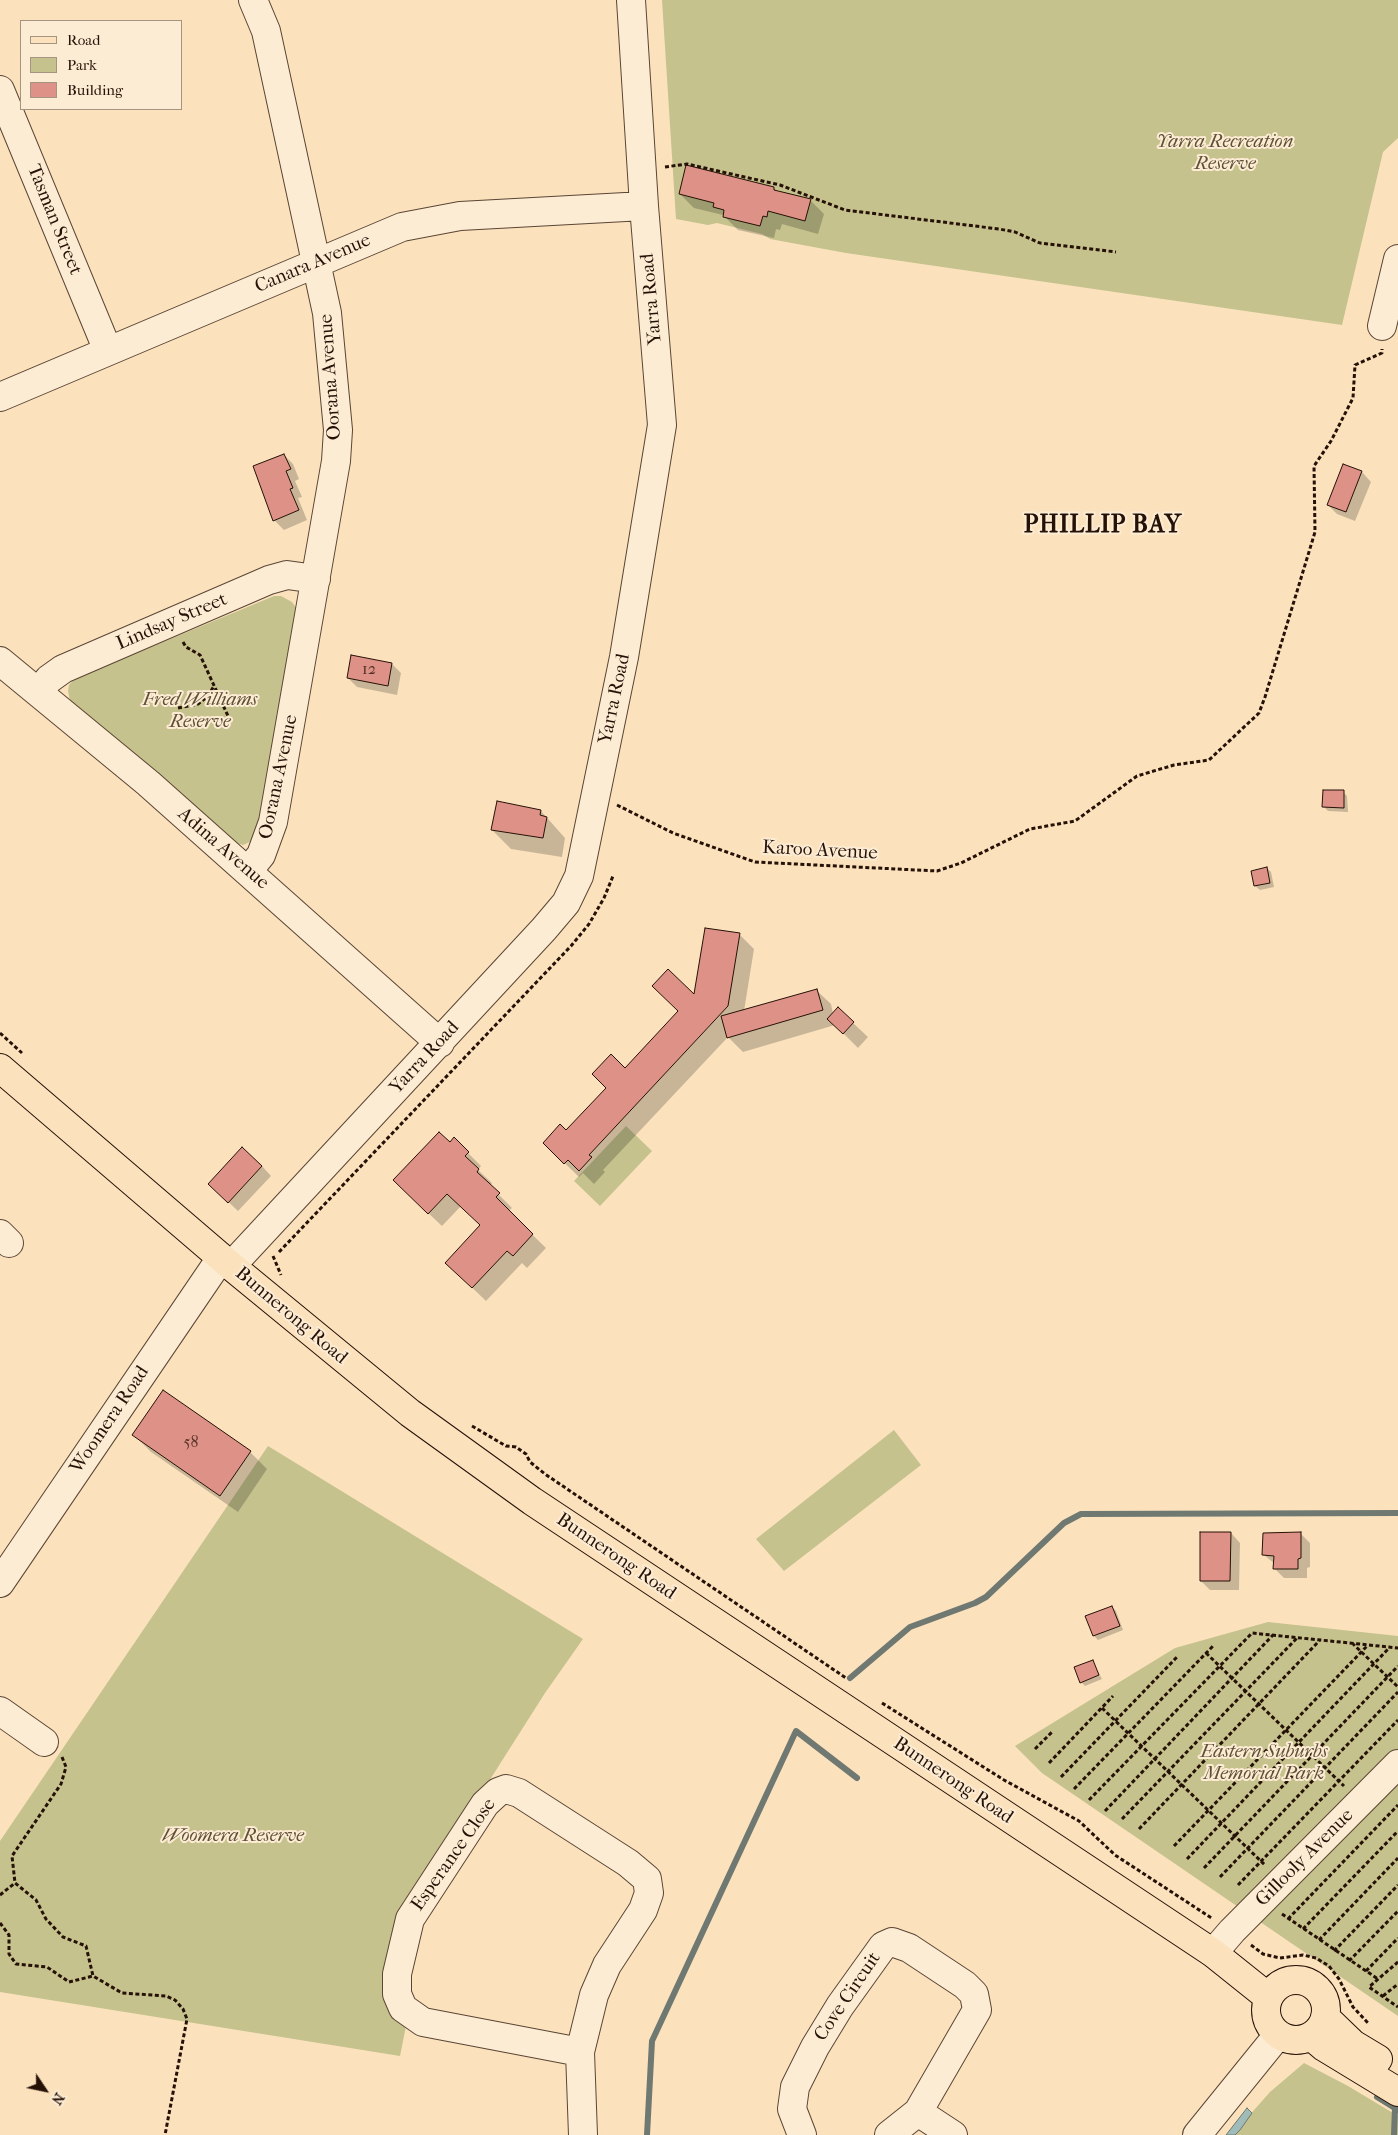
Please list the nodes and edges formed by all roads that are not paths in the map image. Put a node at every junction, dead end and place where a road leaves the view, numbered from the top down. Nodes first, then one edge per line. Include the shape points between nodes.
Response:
1 (253, 0) edge
2 (631, 0) edge
3 (0, 90) edge
4 (644, 206) junction
5 (1398, 259) edge
6 (317, 262) junction
7 (1382, 326) road end
8 (108, 351) junction
9 (0, 397) edge
10 (316, 579) junction
11 (0, 661) edge
12 (38, 692) junction
13 (248, 871) junction
14 (440, 1043) junction
15 (3, 1076) edge
16 (226, 1262) junction
17 (0, 1583) edge
18 (0, 1711) edge
19 (44, 1742) road end
20 (1398, 1764) edge
21 (1213, 1953) junction
22 (1268, 1997) junction
23 (1318, 2026) junction
24 (1278, 2035) junction
25 (580, 2052) junction
26 (1398, 2072) edge
27 (1398, 2092) edge
28 (918, 2112) junction
29 (583, 2135) edge
30 (802, 2135) edge
31 (889, 2135) edge
32 (953, 2135) edge
33 (1197, 2135) edge

1 - 6 street, Oorana Avenue via 266,31
2 - 4 street, Yarra Road
3 - 8 street, Tasman Street
4 - 6 street, Canara Avenue via 460,216 402,227
4 - 14 street, Yarra Road via 662,425 624,657 579,876 566,903
5 - 7 street
6 - 8 street, Canara Avenue
6 - 10 street, Oorana Avenue via 327,312 338,430 336,461
8 - 9 street, Canara Avenue
10 - 12 street, Lindsay Street via 287,575 269,580 63,669
10 - 13 street, Oorana Avenue via 273,822 261,855
11 - 12 street, Adina Avenue
12 - 13 street, Adina Avenue
13 - 14 street, Adina Avenue
14 - 16 street, Yarra Road via 334,1152 265,1248
15 - 16 main road, Bunnerong Road
16 - 17 street, Woomera Road
16 - 21 main road, Bunnerong Road via 410,1413 532,1501
18 - 19 street
20 - 21 street, Gillooly Avenue
21 - 22 main road, Bunnerong Road
22 - 23 main road via 1281,1983 1301,1980 1310,1983 1326,2007
22 - 24 main road via 1268,2022
23 - 24 main road via 1295,2040
23 - 26 main road
23 - 27 main road via 1324,2047
24 - 33 street
25 - 25 street, Esperance Close via 594,1995 607,1965 644,1910 649,1893 647,1879 628,1863 519,1793 506,1789 485,1804 410,1919 397,1974 397,1994 403,2008 423,2022
25 - 29 street, Esperance Close
28 - 30 street, Cove Circuit via 977,2010 974,1994 965,1985 908,1948 892,1942 883,1946 840,2006 795,2087 792,2109
28 - 31 street
28 - 32 street

